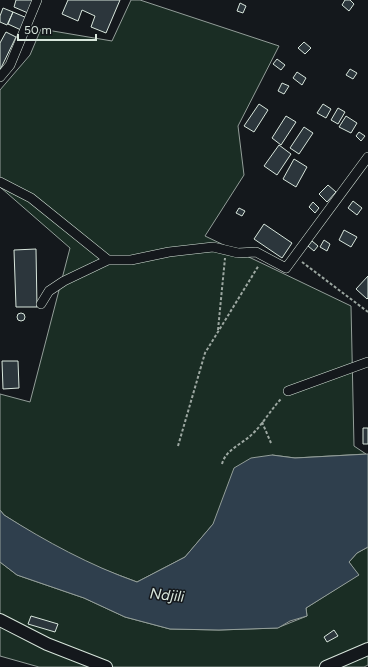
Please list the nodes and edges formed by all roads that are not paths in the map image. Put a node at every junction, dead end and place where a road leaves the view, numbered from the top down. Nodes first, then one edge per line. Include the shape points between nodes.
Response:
1 (37, 0) edge
2 (0, 76) edge
3 (368, 157) edge
4 (0, 182) edge
5 (108, 260) junction
6 (41, 304) dead end
7 (368, 362) edge
8 (288, 391) road end
9 (0, 620) edge
10 (368, 649) edge
11 (106, 667) edge
12 (326, 667) edge

1 - 2 street via 10,65
3 - 5 street via 286,268 256,252 238,253 213,247 131,260
4 - 5 street via 31,198
5 - 6 street via 64,281 49,291
7 - 8 street
9 - 11 street via 47,644
10 - 12 street

